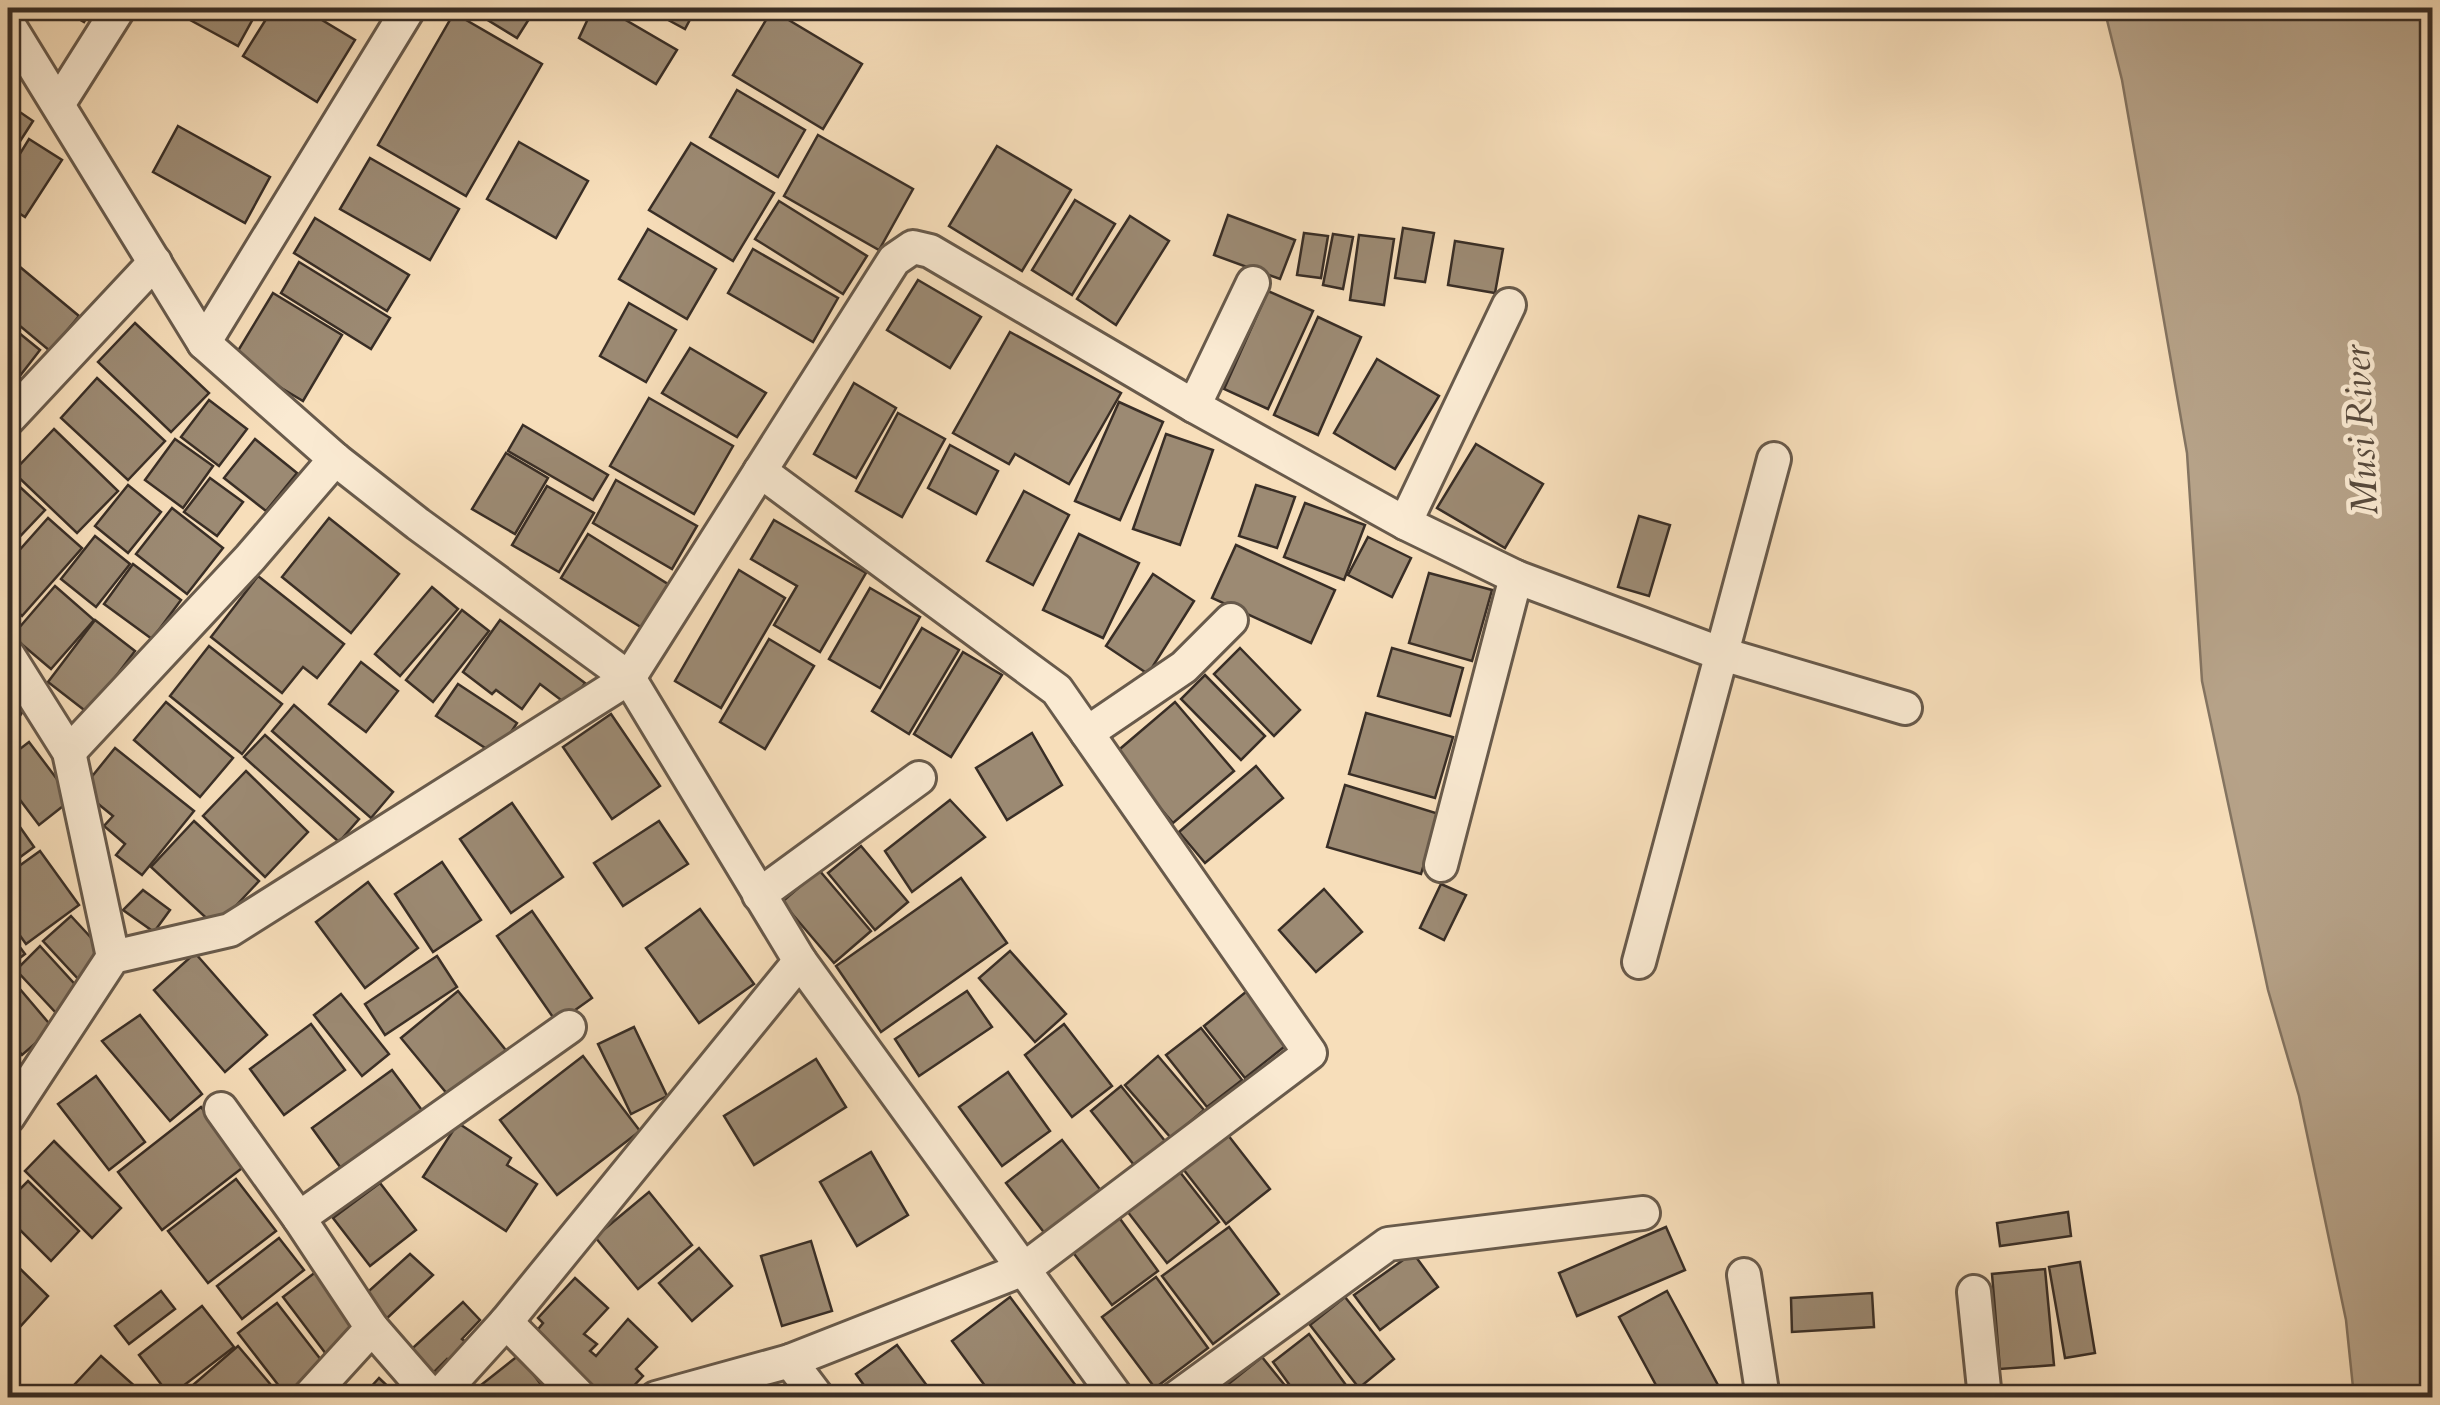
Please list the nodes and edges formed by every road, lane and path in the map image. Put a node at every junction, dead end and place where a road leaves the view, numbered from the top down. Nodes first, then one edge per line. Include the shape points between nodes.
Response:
1 (119, 8) edge
2 (409, 8) edge
3 (8, 24) edge
4 (58, 103) junction
5 (155, 262) junction
6 (1253, 283) dead end
7 (1509, 305) dead end
8 (204, 343) junction
9 (1194, 406) junction
10 (8, 420) edge
11 (334, 458) junction
12 (1774, 459) dead end
13 (760, 471) junction
14 (1405, 523) junction
15 (1516, 577) junction
16 (1230, 620) dead end
17 (1719, 653) junction
18 (8, 655) edge
19 (629, 678) junction
20 (1905, 708) dead end
21 (1087, 734) junction
22 (68, 752) junction
23 (919, 778) dead end
24 (1441, 864) dead end
25 (758, 895) junction
26 (112, 957) junction
27 (800, 962) junction
28 (1639, 962) dead end
29 (569, 1027) dead end
30 (13, 1092) edge
31 (221, 1109) dead end
32 (1643, 1214) dead end
33 (299, 1218) junction
34 (1024, 1269) junction
35 (1744, 1275) dead end
36 (1974, 1292) dead end
37 (506, 1322) junction
38 (372, 1328) junction
39 (790, 1361) junction
40 (308, 1398) edge
41 (435, 1398) edge
42 (581, 1398) edge
43 (656, 1398) edge
44 (818, 1398) edge
45 (1117, 1398) edge
46 (1176, 1398) edge
47 (1762, 1398) edge
48 (1985, 1398) edge

1 - 4 street
2 - 8 street
3 - 4 street
4 - 5 street
5 - 8 street
5 - 10 street
6 - 9 street
7 - 14 street
8 - 11 street
9 - 13 street via 913,247 894,260
9 - 14 street
11 - 19 street
11 - 22 street
12 - 17 street
13 - 19 street
13 - 21 street via 1057,690
14 - 15 street
15 - 17 street
15 - 24 street
16 - 21 street via 1184,667
17 - 20 street
17 - 28 street
18 - 22 street
19 - 25 street
19 - 26 street via 230,930
21 - 34 street via 1310,1053
22 - 26 street
23 - 25 street
25 - 27 street
26 - 30 street
27 - 34 street
27 - 37 street
29 - 33 street
31 - 33 street
32 - 46 street via 1388,1244
33 - 38 street
34 - 39 street
34 - 45 street
35 - 47 street
36 - 48 street
37 - 41 street
37 - 42 street
38 - 40 street
38 - 41 street
39 - 43 street
39 - 44 street

